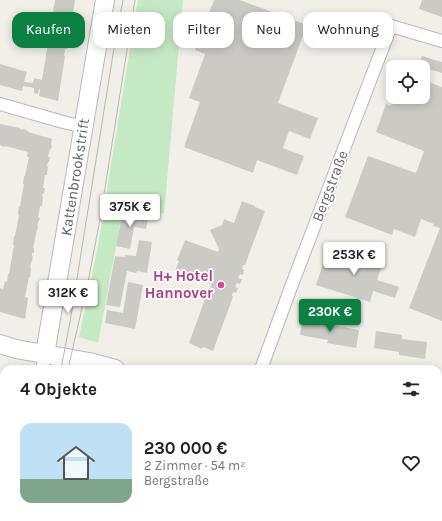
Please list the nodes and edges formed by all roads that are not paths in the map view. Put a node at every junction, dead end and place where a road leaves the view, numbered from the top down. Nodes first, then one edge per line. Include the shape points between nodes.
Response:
1 (105, 0) edge
2 (442, 42) edge
3 (0, 104) edge
4 (84, 127) junction
5 (0, 344) edge
6 (44, 362) edge
7 (100, 365) edge
8 (262, 365) edge

1 - 4 main road, Kattenbrookstrift
2 - 8 street, Bergstraße via 391,26
3 - 4 street
4 - 6 main road, Kattenbrookstrift
5 - 6 main road
6 - 7 main road via 89,362

